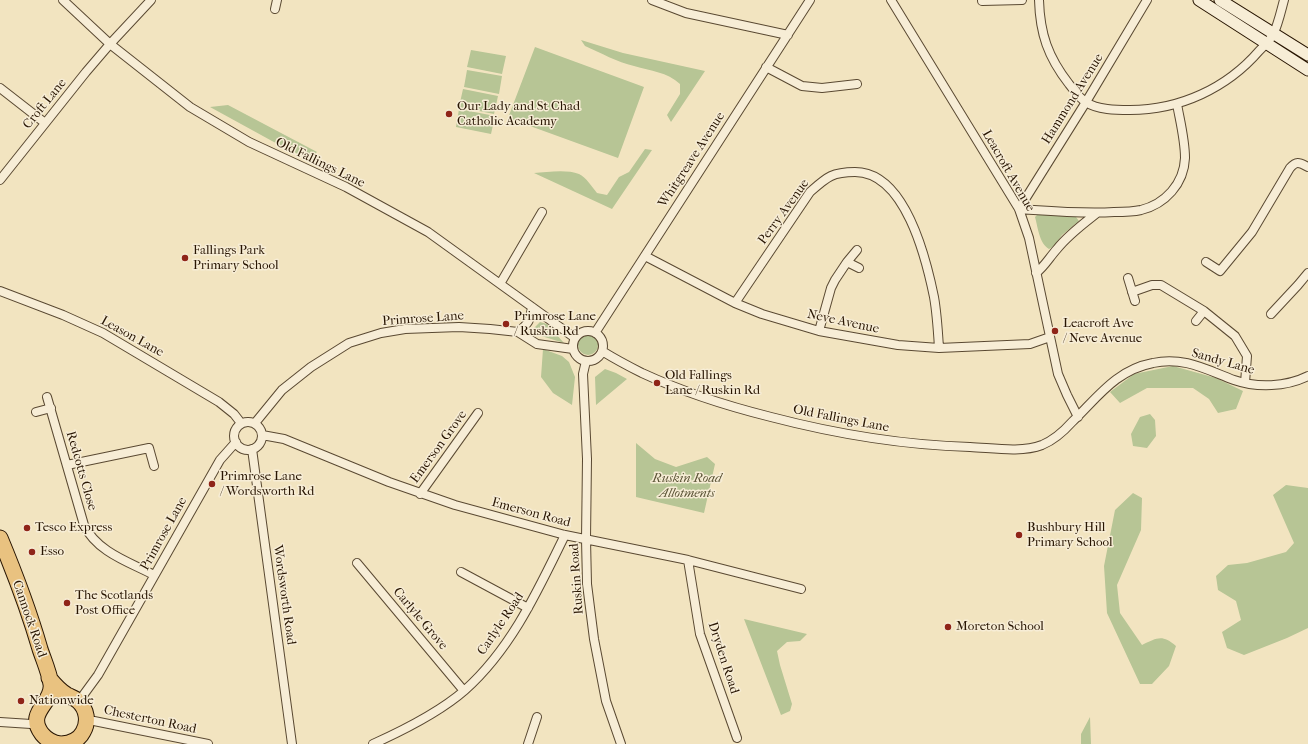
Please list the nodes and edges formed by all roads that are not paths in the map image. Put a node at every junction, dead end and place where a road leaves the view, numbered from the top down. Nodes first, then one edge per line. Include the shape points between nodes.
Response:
1 (62, 0) edge
2 (151, 0) edge
3 (277, 0) edge
4 (652, 0) edge
5 (810, 0) edge
6 (891, 0) edge
7 (1022, 0) edge
8 (1039, 0) edge
9 (1147, 0) edge
10 (1199, 0) edge
11 (1220, 0) edge
12 (1284, 0) edge
13 (982, 1) dead end
14 (275, 9) dead end
15 (1273, 34) junction
16 (788, 35) junction
17 (110, 44) junction
18 (1266, 44) junction
19 (1308, 55) edge
20 (766, 67) junction
21 (1308, 70) edge
22 (857, 84) dead end
23 (0, 88) edge
24 (1086, 102) junction
25 (1176, 104) junction
26 (45, 123) junction
27 (1308, 167) edge
28 (0, 180) edge
29 (1019, 209) junction
30 (542, 212) dead end
31 (1097, 213) junction
32 (857, 250) dead end
33 (645, 256) junction
34 (847, 262) junction
35 (1206, 262) dead end
36 (859, 268) dead end
37 (1036, 273) junction
38 (1308, 273) edge
39 (1128, 278) dead end
40 (500, 284) junction
41 (0, 291) edge
42 (1132, 292) junction
43 (1135, 301) dead end
44 (735, 303) junction
45 (532, 307) junction
46 (1204, 311) junction
47 (1271, 314) dead end
48 (1196, 321) dead end
49 (819, 331) junction
50 (518, 332) junction
51 (595, 333) junction
52 (1050, 337) junction
53 (575, 338) junction
54 (939, 348) junction
55 (573, 349) junction
56 (602, 352) junction
57 (586, 361) junction
58 (1308, 376) edge
59 (1245, 383) junction
60 (47, 397) dead end
61 (51, 408) junction
62 (36, 412) dead end
63 (478, 413) dead end
64 (1078, 417) junction
65 (242, 423) junction
66 (255, 423) junction
67 (262, 435) junction
68 (236, 442) junction
69 (252, 449) junction
70 (67, 465) junction
71 (154, 466) dead end
72 (420, 494) junction
73 (565, 535) junction
74 (0, 538) edge
75 (586, 539) junction
76 (688, 560) junction
77 (357, 563) dead end
78 (461, 572) dead end
79 (154, 576) junction
80 (801, 589) dead end
81 (528, 608) junction
82 (49, 678) junction
83 (464, 691) junction
84 (73, 698) junction
85 (47, 700) junction
86 (537, 717) dead end
87 (0, 722) edge
88 (38, 722) junction
89 (82, 733) edge
90 (737, 738) dead end
91 (54, 743) edge
92 (208, 744) edge
93 (292, 744) edge
94 (373, 744) edge
95 (528, 744) edge
96 (621, 744) edge

1 - 17 street, Old Fallings Lane
2 - 17 street, Croft Lane
3 - 14 street
4 - 16 street via 686,13
5 - 16 street, Whitgreave Avenue
6 - 29 street, Leacroft Avenue
7 - 13 street
8 - 24 street via 1040,20 1052,58 1073,90
9 - 24 street, Hammond Avenue
10 - 18 street
11 - 15 street
12 - 15 street
15 - 18 street
15 - 19 street
16 - 20 street, Whitgreave Avenue
17 - 26 street, Croft Lane
17 - 40 street, Old Fallings Lane via 190,107 249,142 346,187 428,232
18 - 21 street
18 - 25 street via 1236,74 1208,92
20 - 22 street via 802,86 822,88
20 - 33 street, Whitgreave Avenue
23 - 26 street
24 - 25 street via 1120,110 1144,110
24 - 29 street, Hammond Avenue
25 - 31 street via 1185,159 1182,173 1172,192 1163,200 1140,210
26 - 28 street, Croft Lane
27 - 35 street via 1298,162 1294,163 1252,232 1220,271
29 - 31 street
29 - 37 street, Leacroft Avenue via 1029,238
30 - 40 street
31 - 37 street via 1074,231
32 - 34 street
33 - 44 street, Neve Avenue
33 - 51 street, Whitgreave Avenue
34 - 36 street
34 - 49 street via 834,280
37 - 52 street, Leacroft Avenue
38 - 47 street
39 - 42 street
40 - 45 street, Old Fallings Lane
41 - 65 street, Leason Lane via 103,333 219,402
42 - 43 street
42 - 46 street via 1152,285 1161,286
44 - 49 street, Neve Avenue
44 - 54 street, Perry Avenue via 810,192 826,177 844,172 862,172 873,175 888,186 899,199 910,220 924,258 934,298
45 - 50 street via 528,324
45 - 53 street, Old Fallings Lane
46 - 48 street
46 - 59 street via 1235,336 1247,356
49 - 54 street, Neve Avenue via 898,345
50 - 55 street, Primrose Lane via 537,344
50 - 66 street, Primrose Lane via 459,327 405,329 366,337 338,349 305,372 282,390
51 - 53 street via 582,332
51 - 56 street via 602,341
52 - 54 street, Neve Avenue via 1030,344
52 - 64 street, Leacroft Avenue via 1058,374
53 - 55 street
55 - 57 street via 578,357
56 - 57 street via 596,359
56 - 64 street, Old Fallings Lane via 685,391 741,410 818,429 896,442 958,447 1031,448 1055,438
57 - 75 street, Ruskin Road via 583,374
58 - 59 street, Sandy Lane via 1276,384
59 - 64 street, Sandy Lane via 1188,363 1153,363 1136,368 1109,384
60 - 61 street, Redcotts Close
61 - 62 street
61 - 70 street, Redcotts Close
63 - 72 street, Emerson Grove
65 - 66 street
65 - 68 street via 236,428
66 - 67 street
67 - 69 street via 261,442
67 - 72 street, Emerson Road via 284,439
68 - 69 street via 244,449
68 - 79 street, Primrose Lane via 220,460
69 - 93 street, Wordsworth Road
70 - 71 street via 149,448
70 - 79 street, Redcotts Close via 89,535 105,550
72 - 73 street, Emerson Road
73 - 75 street, Emerson Road
73 - 81 street, Carlyle Road
74 - 82 highway, Cannock Road via 35,630
75 - 76 street, Emerson Road
75 - 96 street, Ruskin Road via 587,584 594,639 606,701
76 - 80 street, Emerson Road
76 - 90 street, Dryden Road via 700,634
77 - 83 street, Carlyle Grove
78 - 81 street
79 - 84 street, Primrose Lane via 98,675
81 - 83 street, Carlyle Road via 500,652
82 - 84 highway
82 - 85 highway via 51,692
83 - 94 street, Carlyle Road via 401,732
84 - 85 highway via 58,695
84 - 89 highway via 85,710
85 - 88 highway via 40,708
86 - 95 street
87 - 88 street
88 - 91 highway via 40,731
89 - 91 highway via 74,741
89 - 92 street, Chesterton Road via 94,721

